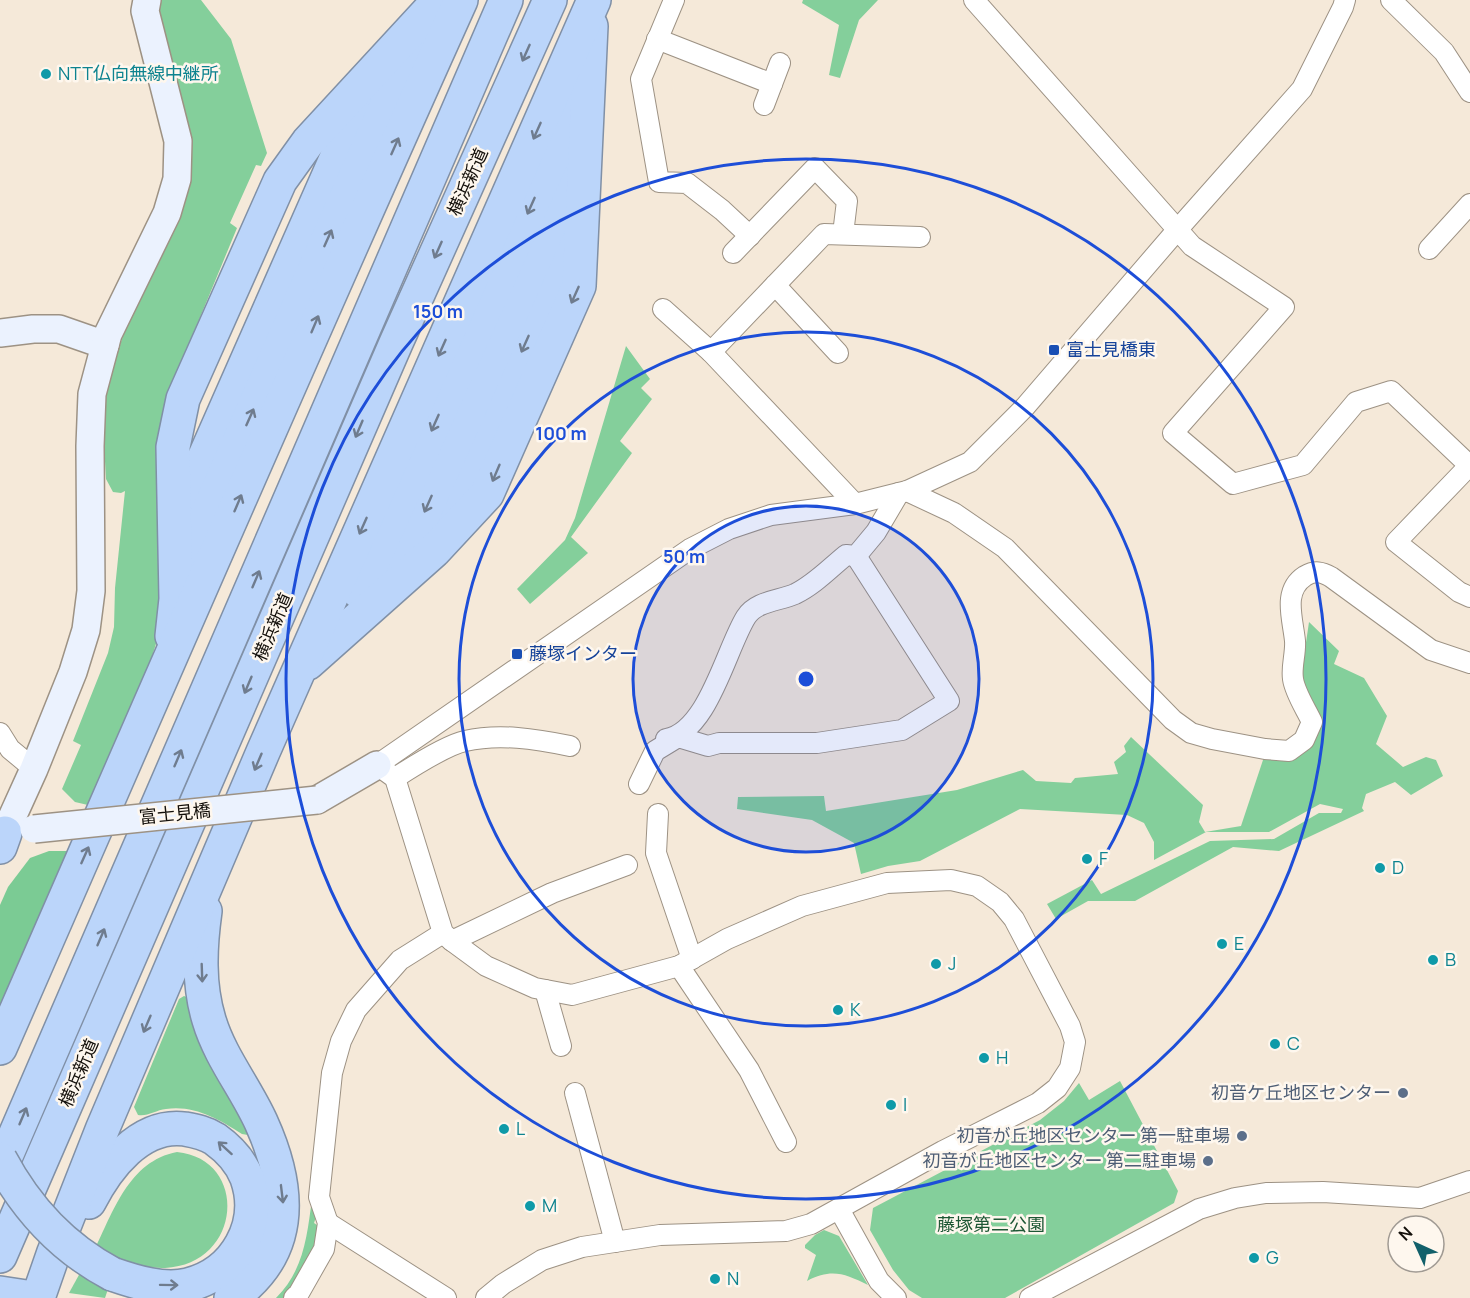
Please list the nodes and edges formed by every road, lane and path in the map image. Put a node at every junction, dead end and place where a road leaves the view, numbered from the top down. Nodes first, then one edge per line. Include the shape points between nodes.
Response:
1 (147, 0) edge
2 (461, 0) edge
3 (506, 0) edge
4 (550, 0) edge
5 (674, 0) edge
6 (974, 0) edge
7 (1345, 0) edge
8 (1390, 0) edge
9 (593, 3) edge
10 (433, 6) edge
11 (657, 39) junction
12 (780, 63) dead end
13 (375, 71) junction
14 (589, 76) junction
15 (772, 84) junction
16 (1470, 92) edge
17 (764, 105) dead end
18 (586, 142) junction
19 (1470, 204) edge
20 (1178, 229) junction
21 (843, 234) junction
22 (750, 236) junction
23 (920, 237) dead end
24 (1429, 249) dead end
25 (733, 253) dead end
26 (775, 285) junction
27 (663, 309) dead end
28 (0, 333) edge
29 (105, 345) junction
30 (711, 352) junction
31 (838, 353) dead end
32 (1470, 465) edge
33 (903, 492) junction
34 (855, 504) junction
35 (174, 525) junction
36 (856, 556) junction
37 (176, 586) junction
38 (389, 592) junction
39 (1470, 597) edge
40 (340, 635) junction
41 (170, 662) junction
42 (1470, 663) edge
43 (300, 670) junction
44 (0, 733) edge
45 (678, 737) junction
46 (658, 741) dead end
47 (570, 746) dead end
48 (34, 769) junction
49 (386, 772) junction
50 (639, 784) dead end
51 (658, 814) dead end
52 (8, 837) edge
53 (220, 854) junction
54 (627, 865) dead end
55 (53, 928) junction
56 (447, 937) junction
57 (685, 962) junction
58 (546, 990) junction
59 (0, 1033) edge
60 (561, 1046) dead end
61 (0, 1048) edge
62 (575, 1093) dead end
63 (786, 1142) dead end
64 (0, 1159) edge
65 (0, 1170) edge
66 (1470, 1181) edge
67 (839, 1209) junction
68 (328, 1223) junction
69 (615, 1242) junction
70 (0, 1256) edge
71 (419, 1291) edge
72 (0, 1293) edge
73 (33, 1298) edge
74 (39, 1298) edge
75 (231, 1298) edge
76 (294, 1298) edge
77 (446, 1298) edge
78 (486, 1298) edge
79 (896, 1298) edge
80 (1030, 1298) edge

1 - 29 street via 145,11 178,141 177,179 167,213
41 -> 2 highway via 320,313
65 -> 3 highway, 横浜新道
4 -> 70 highway, 横浜新道 via 396,343
5 - 11 street
6 - 20 street
7 - 20 street via 1302,89
8 - 16 street via 1444,52
9 - 14 highway
9 -> 43 highway
10 - 13 highway
37 -> 10 highway
11 - 15 street
11 - 22 street via 641,79 659,182 687,183
12 - 15 street
13 - 35 highway
13 - 35 highway via 308,142 280,181 183,399 173,447
14 - 18 highway
14 -> 40 highway
15 - 17 street
18 -> 38 highway
18 -> 38 highway via 579,286 487,494
19 - 24 street
20 - 32 street via 1192,246 1284,307 1173,433 1233,484 1303,465 1356,402 1391,391
20 - 33 street via 1024,408 970,462
21 - 22 street via 847,201 815,168
21 - 23 street
21 - 26 street via 824,234
22 - 25 street
26 - 30 street
26 - 31 street
27 - 30 street
28 - 29 street via 59,329
29 - 48 street via 92,394 91,591 86,630
30 - 34 street
32 - 39 street via 1396,542
33 - 34 street
33 - 36 street
33 - 42 street via 954,513 1005,548 1173,720 1191,733 1289,751 1304,740 1312,722 1293,679 1295,643 1290,608 1292,592 1309,573 1320,571 1331,577 1431,650
34 - 49 street via 771,515 729,529 690,549
35 - 37 highway
36 - 45 street via 846,555 795,594 764,603 748,614 717,682 697,717
36 - 45 street via 949,701 902,730 817,744 708,746
37 - 41 highway
38 - 40 highway
40 - 43 highway
55 -> 41 highway
43 -> 53 highway
44 - 48 street via 10,749
45 - 46 street
45 - 50 street via 656,751
47 - 49 street via 501,737 463,741 416,765
48 - 52 street
49 - 52 street, 富士見橋, bridge via 316,800
49 - 56 street
51 - 57 street via 656,853
53 -> 74 highway via 102,1130
53 -> 75 highway via 202,936 201,980 216,1040 261,1122 278,1169 283,1205 281,1226 267,1262
54 - 56 street
55 - 59 highway
55 - 61 highway
56 - 58 street via 486,966
56 - 68 street via 400,960 356,1010 341,1041 332,1073 319,1197
57 - 58 street via 572,995
57 - 63 street
57 - 67 street via 802,906 887,883 951,880 977,886 1000,902 1014,919 1075,1042 1070,1068 1058,1088 1038,1103
58 - 60 street
62 - 69 street
64 -> 74 highway, bridge via 19,1191 57,1236 93,1264 112,1274 151,1285 187,1285 213,1274 233,1257 242,1245 252,1212 246,1175 226,1147 196,1131 160,1130 144,1137 116,1161 91,1198
66 - 80 street via 1420,1198 1323,1192 1266,1192 1235,1198 1199,1209
67 - 69 street via 811,1224 786,1231 660,1235
67 - 79 street via 879,1281
68 - 71 street
68 - 76 street via 324,1249
69 - 78 street via 582,1247 542,1260
71 - 77 street
72 - 73 highway

